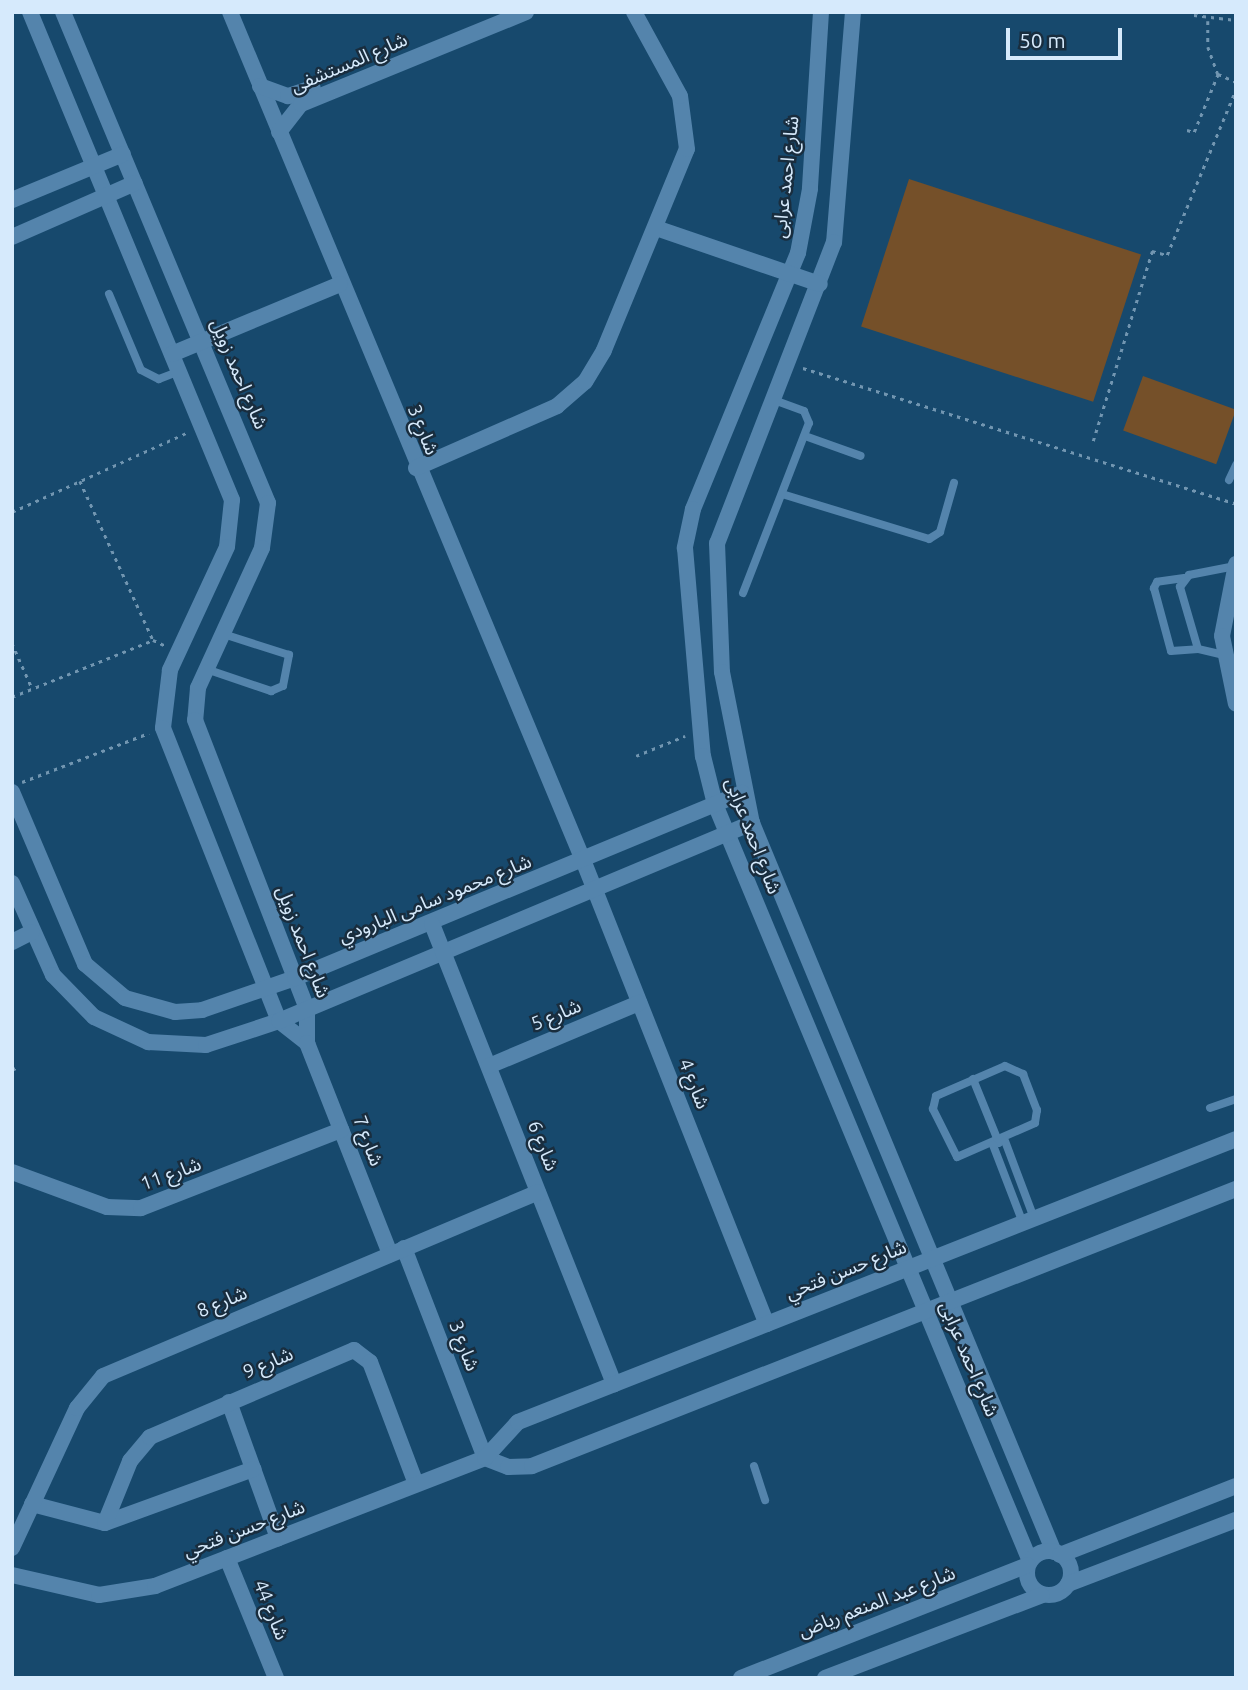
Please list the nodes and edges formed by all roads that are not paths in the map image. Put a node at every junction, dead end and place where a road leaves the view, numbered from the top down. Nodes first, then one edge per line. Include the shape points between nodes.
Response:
1 (30, 12) edge
2 (64, 12) edge
3 (230, 12) edge
4 (500, 12) edge
5 (526, 12) edge
6 (634, 12) edge
7 (821, 12) edge
8 (853, 12) edge
9 (260, 86) junction
10 (279, 132) junction
11 (123, 154) junction
12 (94, 166) junction
13 (135, 183) junction
14 (106, 196) junction
15 (12, 200) edge
16 (656, 228) junction
17 (12, 237) edge
18 (791, 274) junction
19 (340, 284) junction
20 (820, 284) junction
21 (109, 295) dead end
22 (202, 341) junction
23 (172, 354) junction
24 (180, 371) junction
25 (771, 399) junction
26 (805, 436) junction
27 (861, 456) dead end
28 (1236, 465) edge
29 (415, 468) junction
30 (1229, 480) dead end
31 (954, 484) dead end
32 (782, 494) junction
33 (1235, 565) edge
34 (1184, 578) junction
35 (743, 593) dead end
36 (223, 634) junction
37 (1198, 649) junction
38 (1224, 655) junction
39 (206, 669) junction
40 (1236, 704) edge
41 (742, 793) junction
42 (14, 802) edge
43 (715, 804) junction
44 (752, 823) junction
45 (727, 833) junction
46 (583, 860) junction
47 (12, 883) edge
48 (594, 890) junction
49 (432, 924) junction
50 (32, 932) junction
51 (12, 942) edge
52 (444, 953) junction
53 (295, 978) junction
54 (266, 989) junction
55 (639, 1003) junction
56 (307, 1009) junction
57 (279, 1021) junction
58 (307, 1043) junction
59 (489, 1066) junction
60 (973, 1079) junction
61 (1236, 1099) edge
62 (1210, 1108) dead end
63 (341, 1130) junction
64 (1236, 1139) edge
65 (999, 1143) junction
66 (12, 1172) edge
67 (1236, 1188) edge
68 (538, 1192) junction
69 (1029, 1221) junction
70 (397, 1251) junction
71 (933, 1258) junction
72 (908, 1268) junction
73 (951, 1301) junction
74 (926, 1311) junction
75 (767, 1324) junction
76 (614, 1384) junction
77 (229, 1402) junction
78 (485, 1458) junction
79 (754, 1466) dead end
80 (253, 1469) junction
81 (416, 1485) junction
82 (1236, 1486) edge
83 (765, 1500) dead end
84 (32, 1504) junction
85 (1236, 1520) edge
86 (105, 1523) junction
87 (278, 1538) junction
88 (12, 1548) edge
89 (1057, 1553) junction
90 (227, 1558) junction
91 (1029, 1563) junction
92 (12, 1575) edge
93 (1068, 1584) junction
94 (1042, 1595) junction
95 (275, 1678) edge
96 (741, 1678) edge
97 (825, 1678) edge

1 - 12 street
2 - 11 street, شارع احمد زويل
3 - 9 street, شارع 3
4 - 9 street, شارع المستشفى via 298,94 278,95
5 - 10 street, شارع المستشفى via 300,104
6 - 16 street via 680,96 688,131 682,167
7 - 18 street, شارع احمد عرابى via 808,210
8 - 20 street, شارع احمد عرابى via 838,220
9 - 10 street, شارع 3
10 - 19 street, شارع 3
11 - 12 street
11 - 13 street, شارع احمد زويل
12 - 14 street
12 - 15 street
13 - 14 street
13 - 22 street, شارع احمد زويل
14 - 17 street
14 - 23 street
16 - 18 street
16 - 29 street via 596,367 572,394
18 - 20 street
18 - 43 street, شارع احمد عرابى via 688,528 684,588 700,730
19 - 22 street
19 - 29 street, شارع 3
20 - 25 street, شارع احمد عرابى
21 - 24 lane via 141,370 159,379
22 - 23 street
22 - 36 street, شارع احمد زويل via 264,488 269,518
23 - 24 street
24 - 54 street via 232,500 232,532 170,670 163,728
25 - 26 lane via 804,411 809,423
25 - 41 street, شارع احمد عرابى via 724,512 714,564 722,671
26 - 27 lane
26 - 32 lane
28 - 30 lane
29 - 46 street, شارع 3
31 - 32 lane via 940,532 929,538
32 - 35 lane
33 - 34 lane
33 - 38 street via 1224,603
34 - 37 lane via 1180,587
34 - 37 lane via 1157,582 1154,588 1171,650
36 - 39 street, شارع احمد زويل
36 - 39 lane via 289,655 283,686 271,691
37 - 38 lane
38 - 40 street
39 - 53 street, شارع احمد زويل via 194,720
41 - 43 street, شارع محمود سامى البارودي
41 - 44 street, شارع احمد عرابى
42 - 54 street, شارع محمود سامى البارودي via 72,941 104,983 125,998 175,1012 202,1010
43 - 45 street, شارع احمد عرابى
43 - 46 street, شارع محمود سامى البارودي
44 - 45 street
44 - 71 street, شارع احمد عرابى
45 - 48 street
45 - 72 street, شارع احمد عرابى
46 - 48 street, شارع 4
46 - 49 street, شارع محمود سامى البارودي
47 - 50 street
48 - 52 street
48 - 55 street, شارع 4
49 - 52 street, شارع 6
49 - 53 street, شارع محمود سامى البارودي
50 - 51 street
50 - 57 street via 71,998 120,1032 177,1046 206,1045
52 - 56 street
52 - 59 street, شارع 6
53 - 54 street, شارع محمود سامى البارودي
53 - 56 street, شارع احمد زويل
54 - 57 street
55 - 59 street, شارع 5
55 - 75 street, شارع 4
56 - 57 street
56 - 58 street, شارع احمد زويل
57 - 58 street
58 - 63 street, شارع 7
59 - 68 street, شارع 6
60 - 65 lane
60 - 65 lane via 1010,1065 1023,1074 1038,1118 1031,1128
60 - 65 lane via 939,1092 933,1110 957,1157
61 - 62 lane
63 - 66 street, شارع 11 via 141,1208 99,1205
63 - 70 street, شارع 7
64 - 69 street, شارع حسن فتحي
65 - 69 lane
67 - 73 street
68 - 70 street, شارع 8
68 - 76 street, شارع 6
69 - 71 street, شارع حسن فتحي
70 - 78 street, شارع 3
70 - 84 street, شارع 8 via 103,1376 83,1396
71 - 72 street, شارع حسن فتحي
71 - 73 street, شارع احمد عرابى
72 - 74 street, شارع احمد عرابى
72 - 75 street, شارع حسن فتحي
73 - 74 street
73 - 89 street, شارع احمد عرابى
74 - 78 street via 532,1465 508,1467
74 - 91 street, شارع احمد عرابى
75 - 76 street, شارع حسن فتحي
76 - 78 street, شارع حسن فتحي via 511,1426
77 - 80 street
77 - 81 street, شارع 9 via 361,1351
77 - 86 street, شارع 9 via 142,1443
78 - 81 street, شارع حسن فتحي
79 - 83 lane
80 - 86 street
80 - 87 street
81 - 87 street, شارع حسن فتحي
82 - 89 street
84 - 86 street
84 - 88 street, شارع 8
85 - 93 street
87 - 90 street, شارع حسن فتحي
89 - 91 street
89 - 93 street via 1069,1568
90 - 92 street, شارع حسن فتحي via 155,1586 99,1595
90 - 95 street, شارع 44
91 - 94 street via 1027,1580
91 - 96 street, شارع عبد المنعم رياض
93 - 94 street via 1057,1594
94 - 97 street

